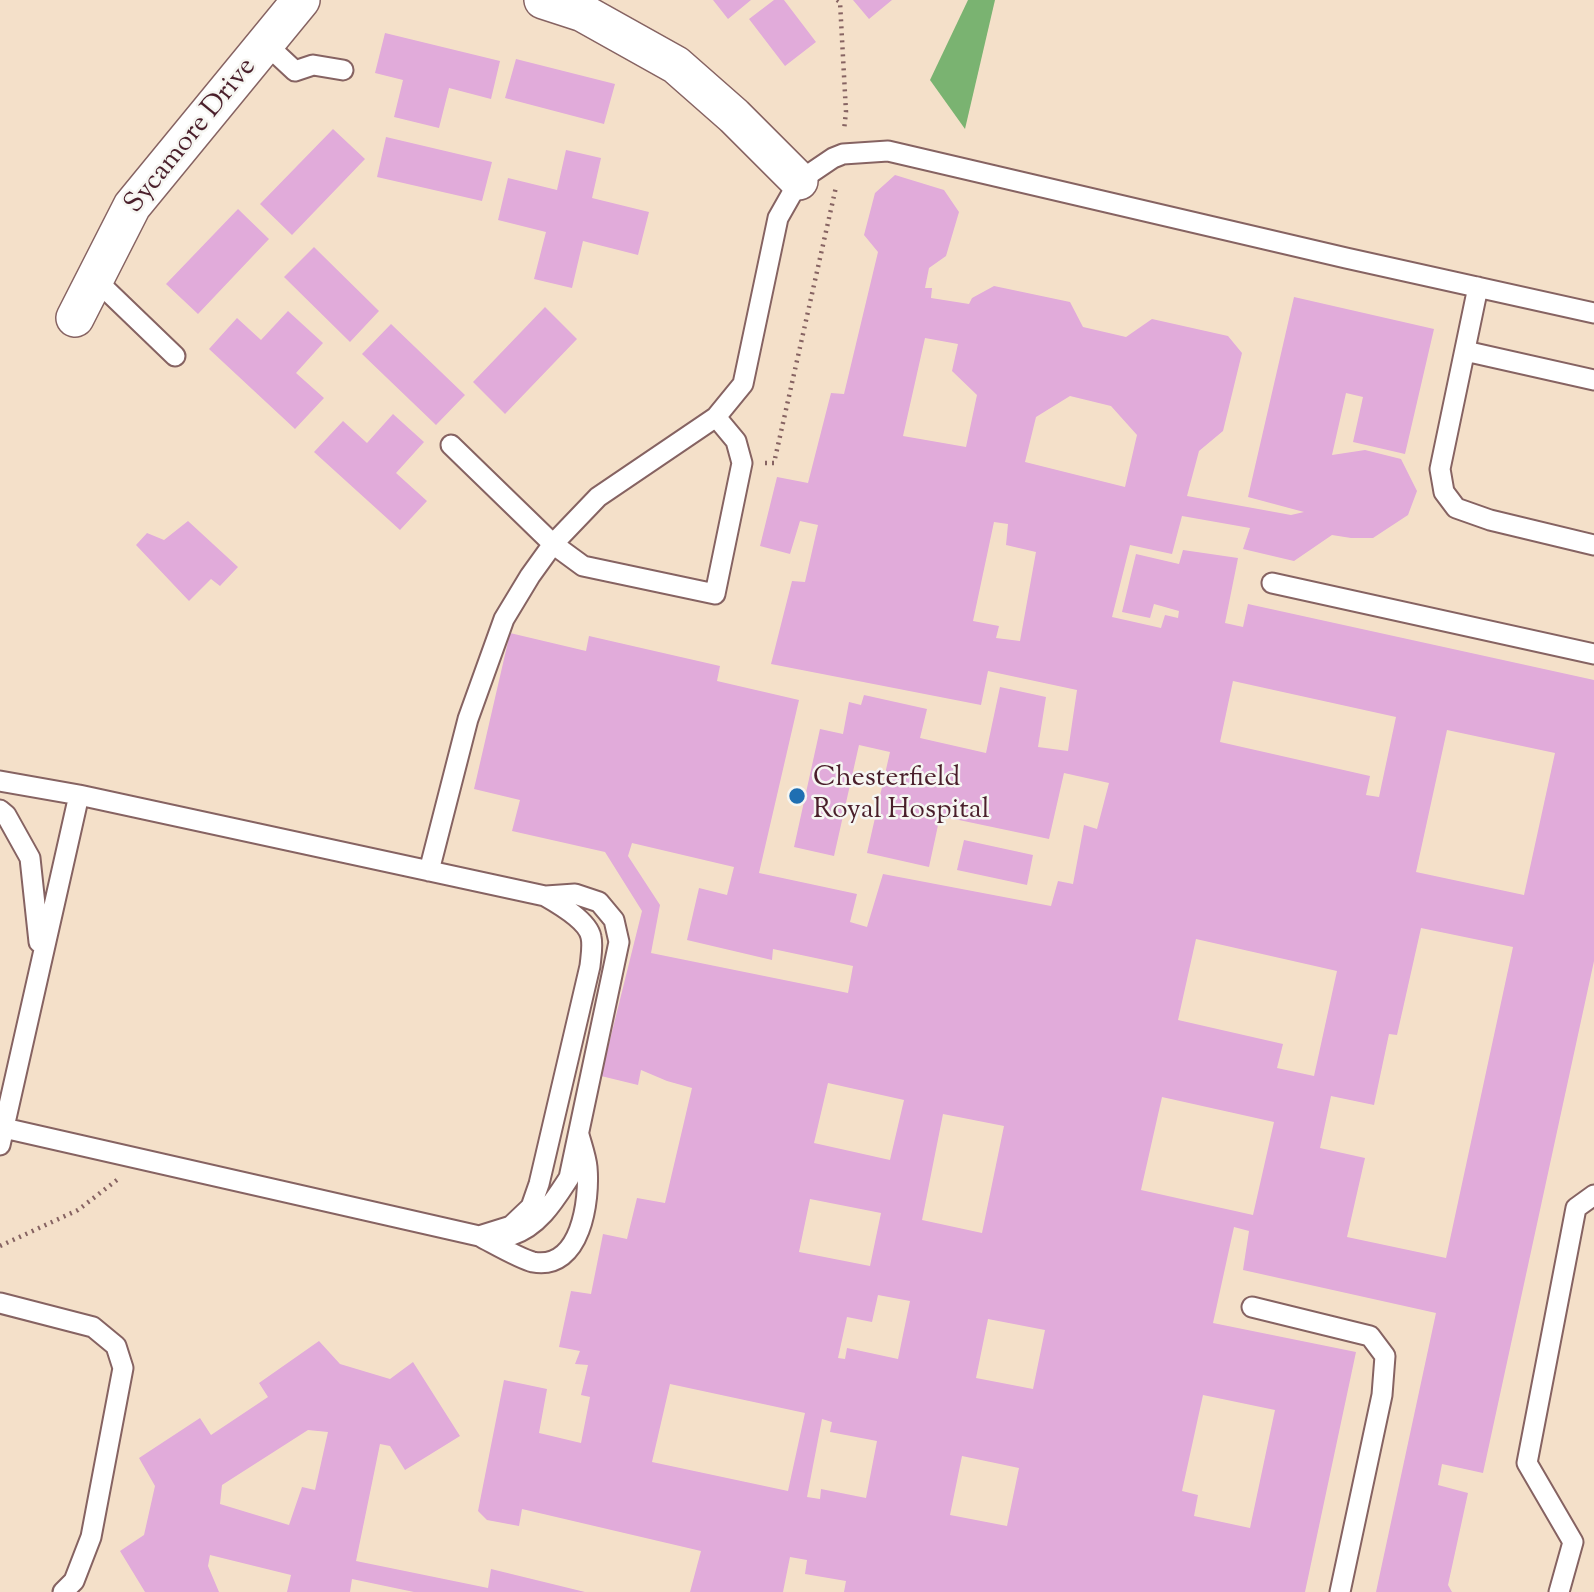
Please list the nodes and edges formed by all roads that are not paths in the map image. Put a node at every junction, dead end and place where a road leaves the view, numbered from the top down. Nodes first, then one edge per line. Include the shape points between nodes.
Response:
1 (301, 0) edge
2 (542, 0) edge
3 (591, 6) edge
4 (266, 44) junction
5 (344, 70) dead end
6 (799, 181) junction
7 (96, 279) junction
8 (1478, 287) junction
9 (1594, 313) edge
10 (75, 318) dead end
11 (1465, 351) junction
12 (175, 356) dead end
13 (1594, 380) edge
14 (716, 417) junction
15 (451, 445) dead end
16 (553, 544) junction
17 (1594, 545) edge
18 (1272, 583) dead end
19 (1594, 654) edge
20 (0, 781) edge
21 (79, 795) junction
22 (0, 810) edge
23 (429, 871) junction
24 (545, 896) junction
25 (41, 960) junction
26 (578, 1131) junction
27 (2, 1136) edge
28 (1594, 1195) edge
29 (479, 1236) junction
30 (0, 1303) edge
31 (1252, 1307) dead end
32 (63, 1592) edge
33 (1340, 1592) edge
34 (1559, 1592) edge

1 - 4 street, Sycamore Drive
2 - 3 street
3 - 6 street via 676,65
4 - 5 lane via 295,71 313,65
4 - 7 street, Sycamore Drive via 132,206
6 - 8 lane via 843,154 888,151
6 - 14 lane via 779,218 743,384
7 - 10 street, Sycamore Drive
7 - 12 lane
8 - 9 lane
8 - 11 lane
11 - 13 lane
11 - 17 lane via 1440,469 1444,492 1456,508 1467,512
14 - 16 lane via 598,497
14 - 16 lane via 736,442 742,463 715,594 583,566
15 - 16 lane
16 - 23 lane via 504,619 468,719
18 - 19 lane
20 - 21 lane
21 - 23 lane
21 - 25 lane
22 - 25 lane via 30,858
23 - 24 lane
24 - 26 lane via 575,894 599,902 614,920 619,942
24 - 29 lane via 568,909 590,933 590,966 531,1207 511,1226
25 - 27 lane
26 - 29 lane via 569,1178 536,1222 514,1235
26 - 29 lane via 587,1167 586,1203 574,1244 548,1262 533,1262
27 - 29 lane via 143,1159
28 - 34 lane via 1576,1208 1527,1463 1573,1542
30 - 32 lane via 93,1327 116,1346 123,1368 91,1536 74,1581
31 - 33 lane via 1370,1336 1385,1356 1382,1395

